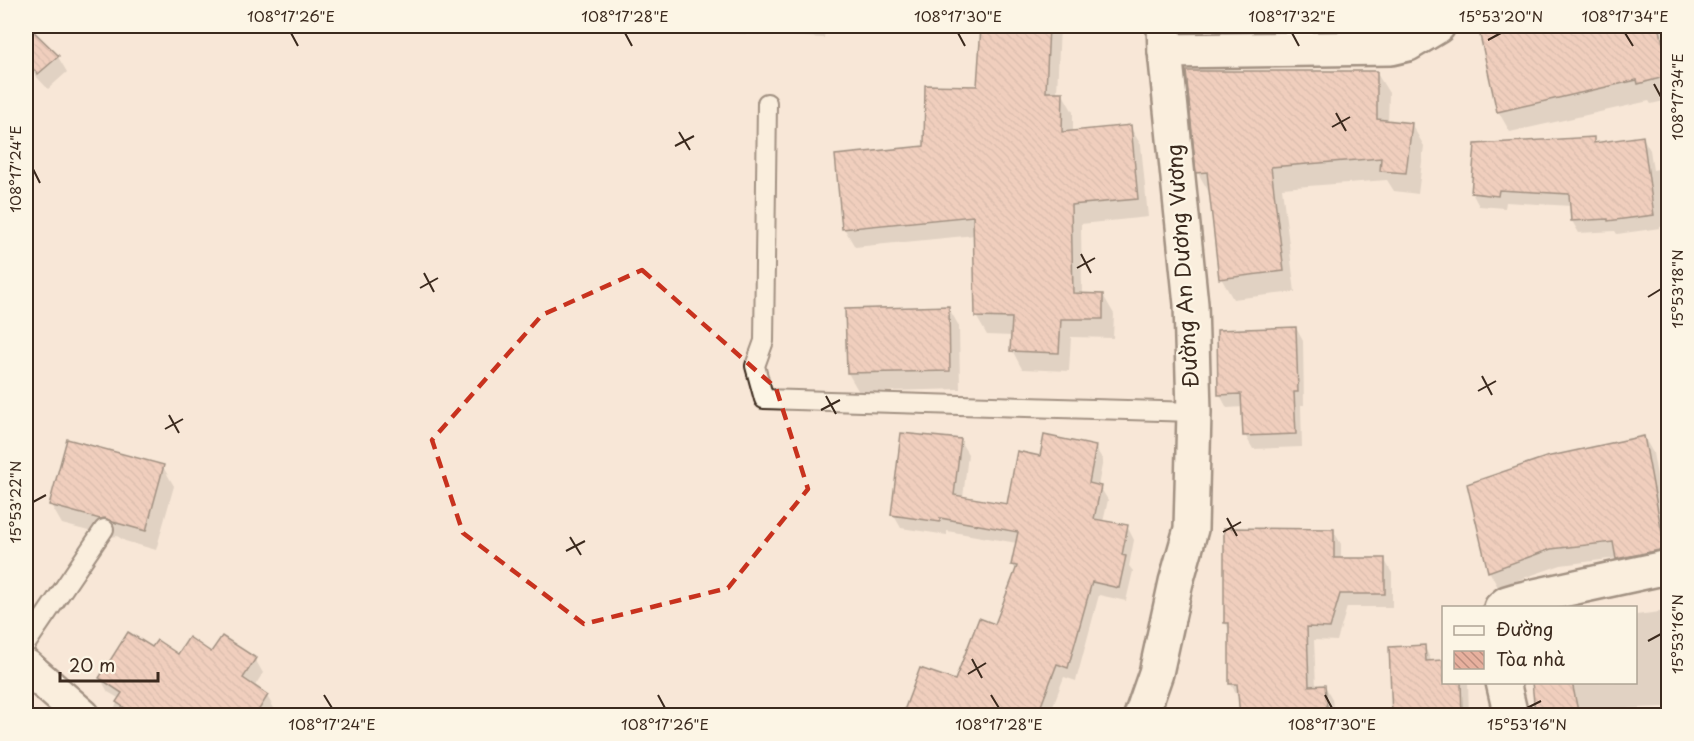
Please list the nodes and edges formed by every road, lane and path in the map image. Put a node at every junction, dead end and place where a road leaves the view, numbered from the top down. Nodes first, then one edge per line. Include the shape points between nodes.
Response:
1 (1438, 26) edge
2 (1165, 38) edge
3 (767, 103) dead end
4 (1194, 412) junction
5 (104, 529) dead end
6 (1668, 567) edge
7 (1503, 606) edge
8 (26, 644) edge
9 (26, 666) edge
10 (1503, 684) edge
11 (83, 716) edge
12 (1141, 716) edge
13 (1511, 716) edge

1 - 2 main road via 1408,44 1391,48
2 - 4 main road, Đường An Dương Vương via 1191,304
3 - 4 lane via 764,341 755,366 764,399
4 - 12 main road, Đường An Dương Vương via 1191,529 1156,673
5 - 8 lane
6 - 7 main road
9 - 11 main road
10 - 13 main road

